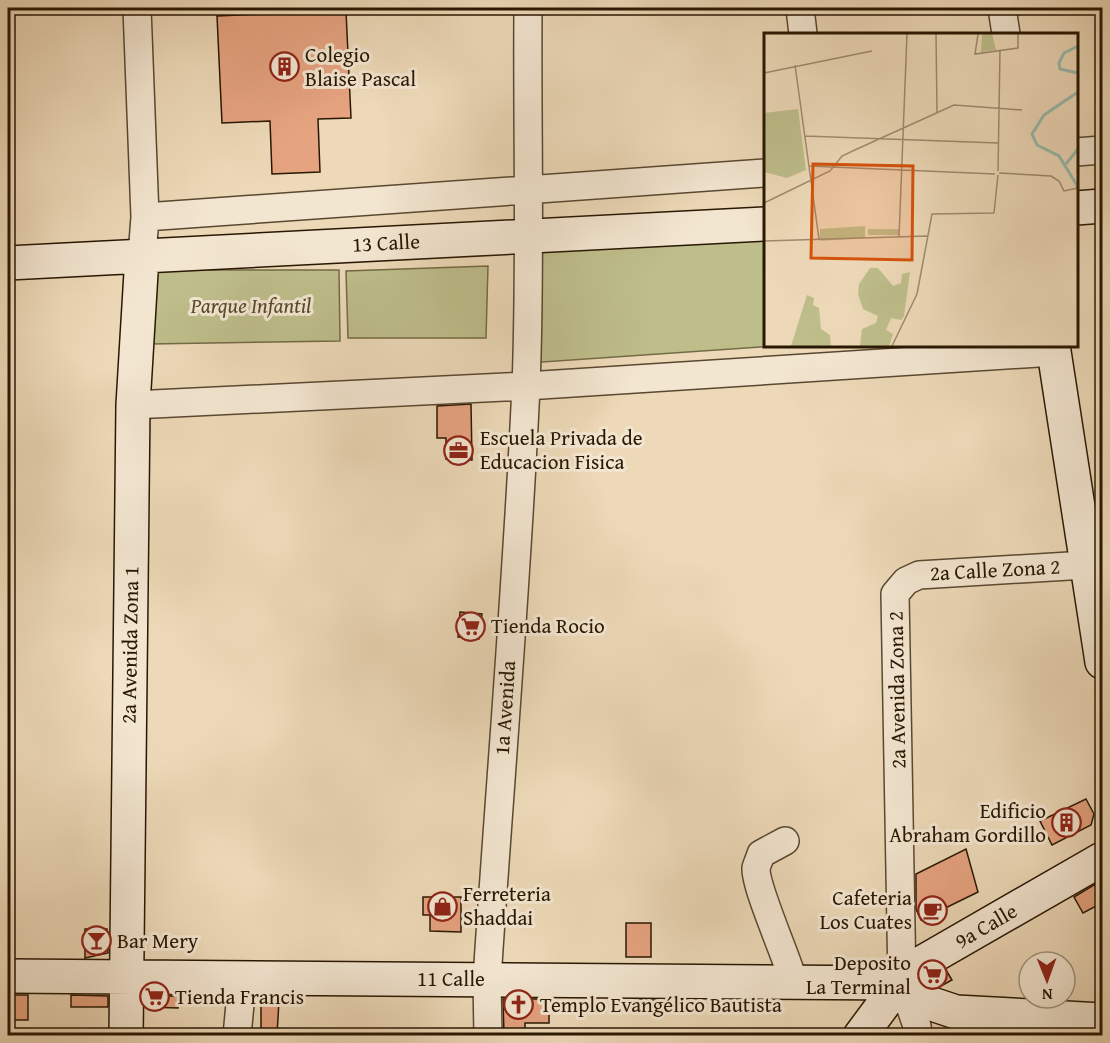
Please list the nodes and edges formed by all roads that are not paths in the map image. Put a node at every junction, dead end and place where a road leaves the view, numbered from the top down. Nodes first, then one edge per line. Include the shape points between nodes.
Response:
1 (137, 8) edge
2 (800, 8) edge
3 (1002, 8) edge
4 (528, 10) dead end
5 (803, 33) edge
6 (1006, 33) edge
7 (1102, 150) edge
8 (1077, 152) edge
9 (764, 173) edge
10 (527, 189) junction
11 (1102, 206) edge
12 (1077, 208) edge
13 (145, 217) junction
14 (764, 224) edge
15 (530, 236) junction
16 (142, 255) junction
17 (8, 262) edge
18 (1054, 349) edge
19 (526, 386) junction
20 (133, 405) junction
21 (1095, 564) edge
22 (895, 594) joint
23 (1102, 662) edge
24 (784, 841) dead end
25 (1102, 859) edge
26 (8, 976) edge
27 (125, 977) junction
28 (248, 978) junction
29 (487, 979) junction
30 (794, 983) junction
31 (902, 983) junction
32 (1102, 1020) edge
33 (126, 1035) edge
34 (237, 1035) edge
35 (488, 1035) edge
36 (860, 1035) edge
37 (918, 1035) edge

1 - 13 street
2 - 5 street
3 - 6 street
4 - 10 street, 1a Avenida
7 - 8 street
9 - 10 street, 13 Calle
10 - 13 street, 13 Calle
10 - 15 street, 1a Avenida
11 - 12 street
13 - 16 street
14 - 15 street, 13 Calle
15 - 16 street, 13 Calle
15 - 19 street, 1a Avenida
16 - 17 street, 13 Calle
16 - 20 street, 2a Avenida Zona 1
18 - 19 street
18 - 21 street
19 - 20 street
19 - 29 street, 1a Avenida
20 - 27 street, 2a Avenida Zona 1
21 - 22 street, 2a Calle Zona 2 via 919,575 906,581
21 - 23 street
22 - 31 street, 2a Avenida Zona 2
24 - 30 street via 761,854 756,868
25 - 31 street, 9a Calle via 920,963 909,970
26 - 27 street, 11 Calle
27 - 28 street, 11 Calle
27 - 33 street, 2a Avenida Zona 1
28 - 29 street, 11 Calle
28 - 34 street
29 - 30 street, 11 Calle
29 - 35 street, 1a Avenida
30 - 31 street, 11 Calle
31 - 32 street via 929,1003 956,1012
31 - 36 street, 9a Calle
31 - 37 street, 2a Avenida Zona 2

